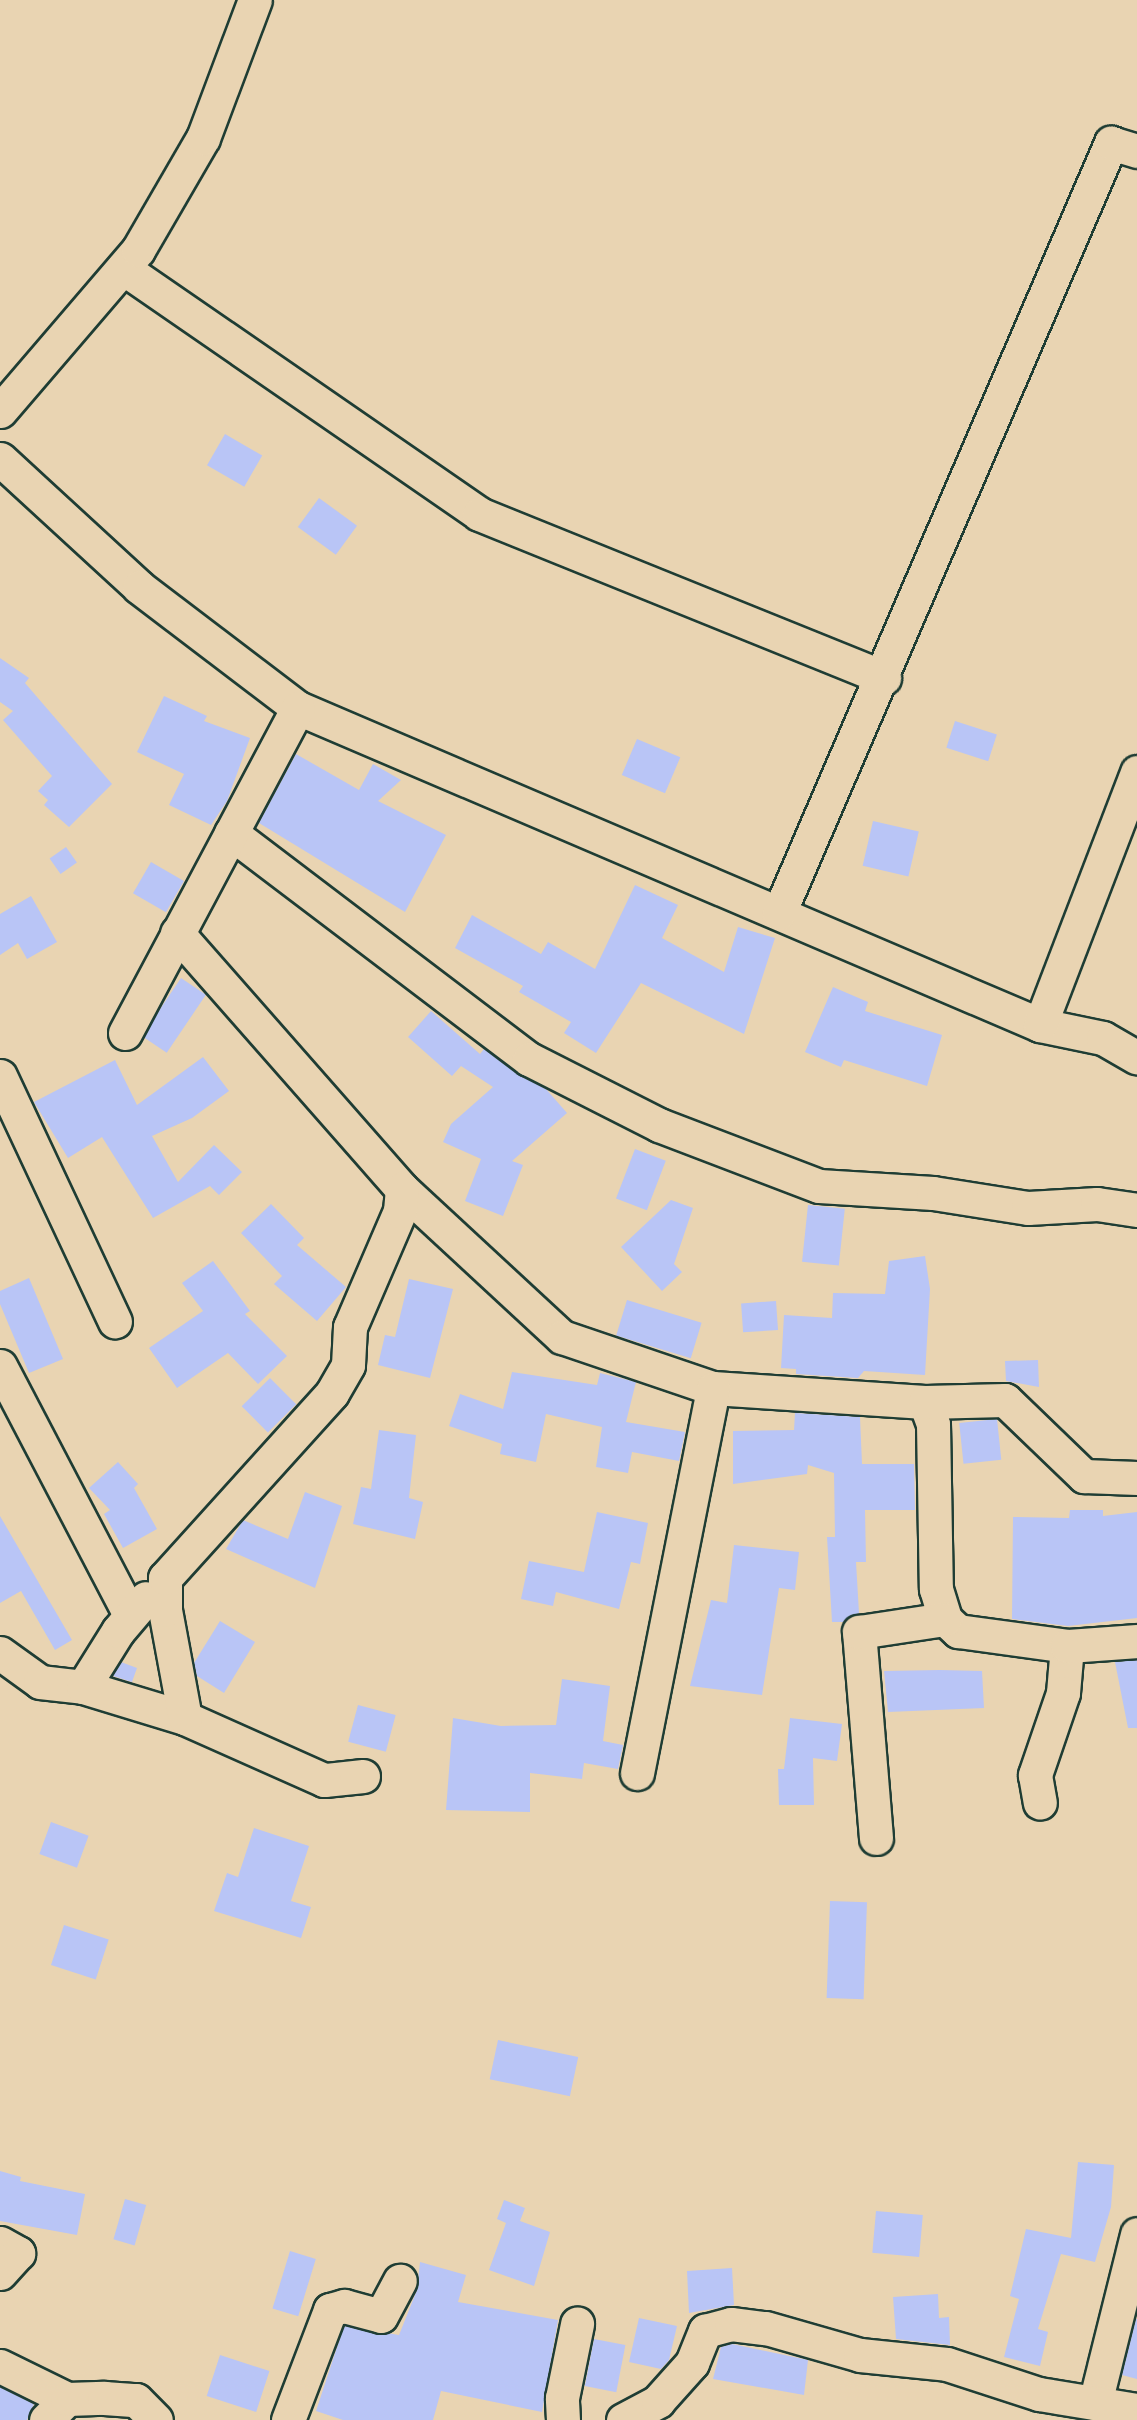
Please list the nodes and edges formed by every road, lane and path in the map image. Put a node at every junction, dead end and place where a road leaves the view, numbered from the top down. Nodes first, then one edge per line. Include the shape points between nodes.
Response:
1 (255, 0) edge
2 (1137, 151) edge
3 (122, 268) junction
4 (0, 411) edge
5 (0, 459) edge
6 (884, 678) junction
7 (298, 708) junction
8 (1137, 772) edge
9 (231, 833) junction
10 (779, 913) junction
11 (177, 933) junction
12 (1040, 1025) junction
13 (125, 1033) dead end
14 (1137, 1058) edge
15 (0, 1076) edge
16 (402, 1189) junction
17 (1137, 1210) edge
18 (115, 1321) dead end
19 (0, 1366) edge
20 (713, 1388) junction
21 (925, 1402) junction
22 (1137, 1478) edge
23 (165, 1578) junction
24 (130, 1615) junction
25 (945, 1619) junction
26 (1137, 1641) edge
27 (1067, 1646) junction
28 (0, 1653) edge
29 (83, 1687) junction
30 (185, 1718) junction
31 (637, 1773) dead end
32 (363, 1776) dead end
33 (1040, 1803) dead end
34 (876, 1838) dead end
35 (1137, 2234) edge
36 (0, 2243) edge
37 (0, 2273) edge
38 (400, 2281) dead end
39 (578, 2324) dead end
40 (0, 2367) edge
41 (1095, 2403) junction
42 (57, 2409) edge
43 (1137, 2410) edge
44 (156, 2420) edge
45 (288, 2420) edge
46 (563, 2420) edge
47 (623, 2420) edge

1 - 3 street via 203,138
2 - 6 street via 1111,143
3 - 4 street
3 - 6 street via 479,514
5 - 7 street via 139,587
6 - 10 street
7 - 9 street
7 - 10 street
8 - 12 street
9 - 11 street
9 - 17 street via 529,1059 659,1125 819,1186 933,1193 1028,1208 1097,1204
10 - 12 street
11 - 13 street
11 - 16 street
12 - 14 street via 1103,1038
15 - 18 street
16 - 20 street via 562,1337
16 - 23 street via 400,1210 350,1327 348,1365 332,1393
19 - 24 street
20 - 21 street
20 - 31 street
21 - 22 street via 1005,1400 1084,1476
21 - 25 street via 933,1424 936,1589
23 - 24 street
23 - 30 street via 165,1610
24 - 29 street
25 - 27 street via 958,1631
25 - 34 street via 859,1632
26 - 27 street
27 - 33 street via 1063,1693 1035,1775
28 - 29 street via 40,1682
29 - 30 street
30 - 32 street via 324,1780
35 - 41 street
36 - 37 street via 18,2253
38 - 45 street via 381,2316 344,2306 323,2319
39 - 46 street via 562,2398
40 - 42 street
41 - 43 street
41 - 47 street via 1039,2394 947,2364 860,2355 766,2328 731,2324 705,2331 692,2363 657,2401
42 - 44 street via 136,2400

